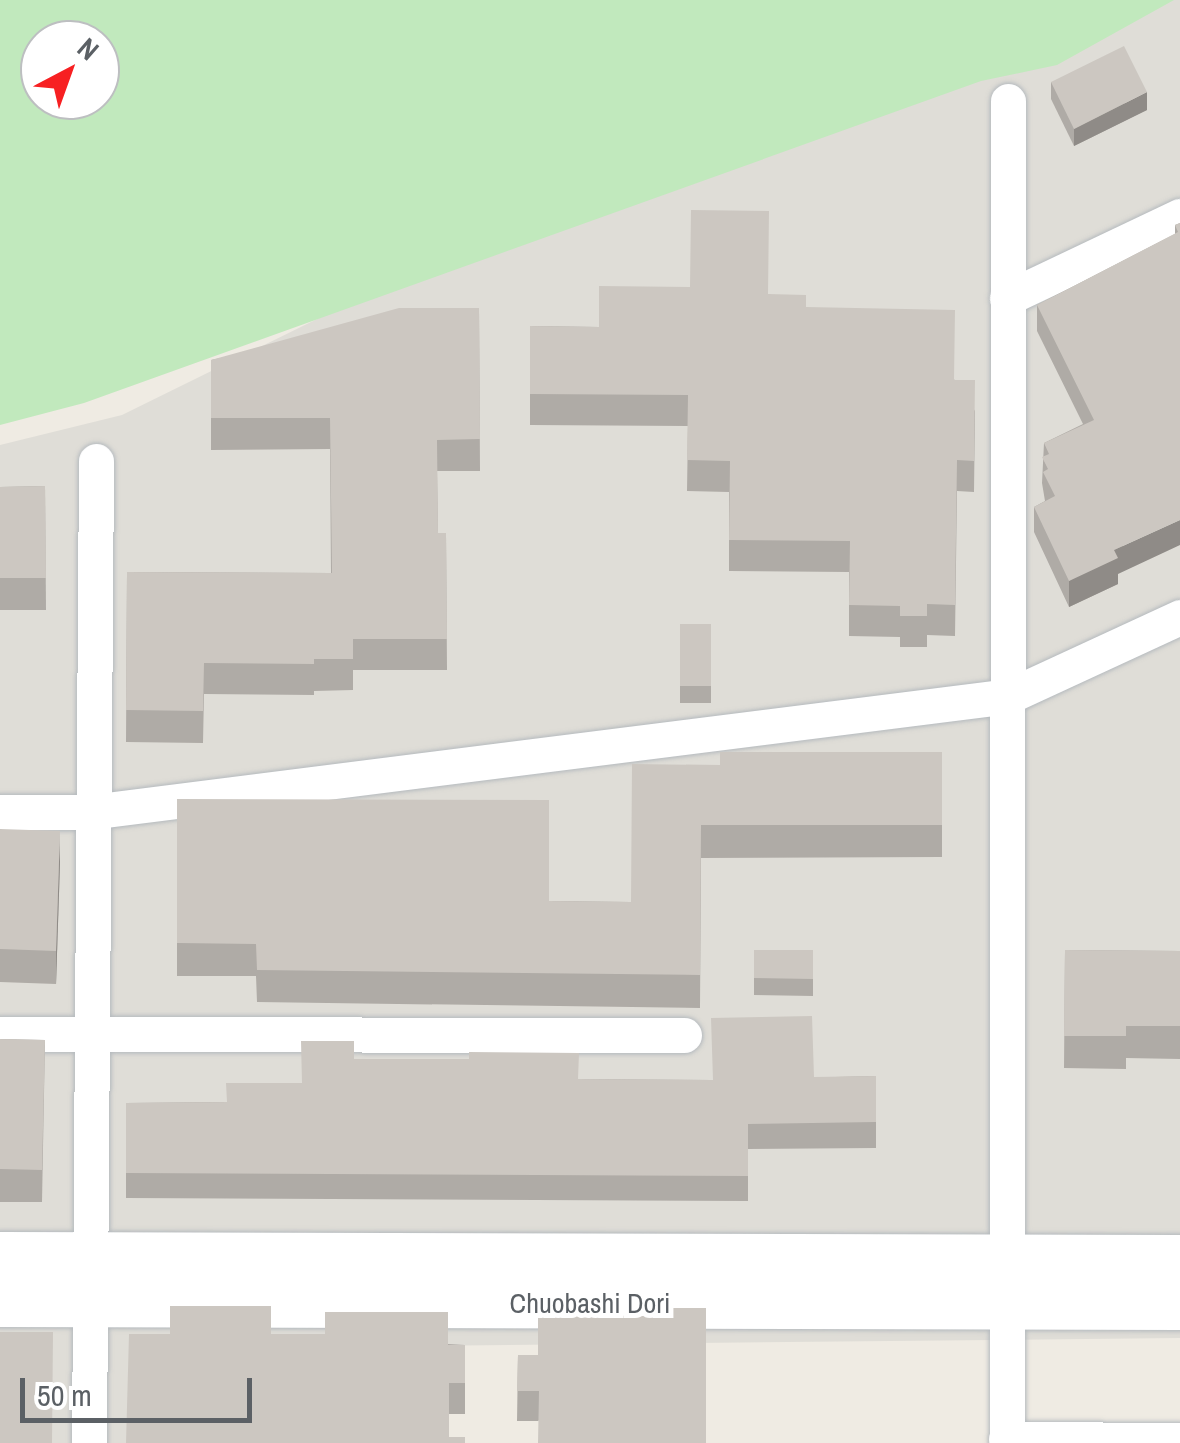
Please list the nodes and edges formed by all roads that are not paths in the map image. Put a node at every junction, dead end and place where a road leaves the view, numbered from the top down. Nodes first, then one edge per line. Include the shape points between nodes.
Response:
1 (1008, 101) dead end
2 (1180, 216) edge
3 (1007, 298) junction
4 (96, 461) dead end
5 (1180, 617) edge
6 (1008, 696) junction
7 (0, 812) edge
8 (90, 812) junction
9 (0, 1034) edge
10 (93, 1034) junction
11 (684, 1035) dead end
12 (0, 1258) edge
13 (1180, 1260) edge
14 (90, 1280) junction
15 (1006, 1282) junction
16 (0, 1302) edge
17 (1180, 1305) edge
18 (1180, 1440) edge
19 (1006, 1441) edge
20 (89, 1443) edge

1 - 3 street
2 - 3 street
3 - 6 street
4 - 8 street
5 - 6 street
6 - 8 street
6 - 15 street
7 - 8 street
8 - 10 street
9 - 10 street
10 - 11 street
10 - 14 street
12 - 14 main road, Chuobashi Dori
13 - 15 main road, Chuobashi Dori
14 - 15 main road, Chuobashi Dori
14 - 16 main road, Chuobashi Dori
14 - 20 street
15 - 17 main road, Chuobashi Dori
15 - 19 street
18 - 19 street

